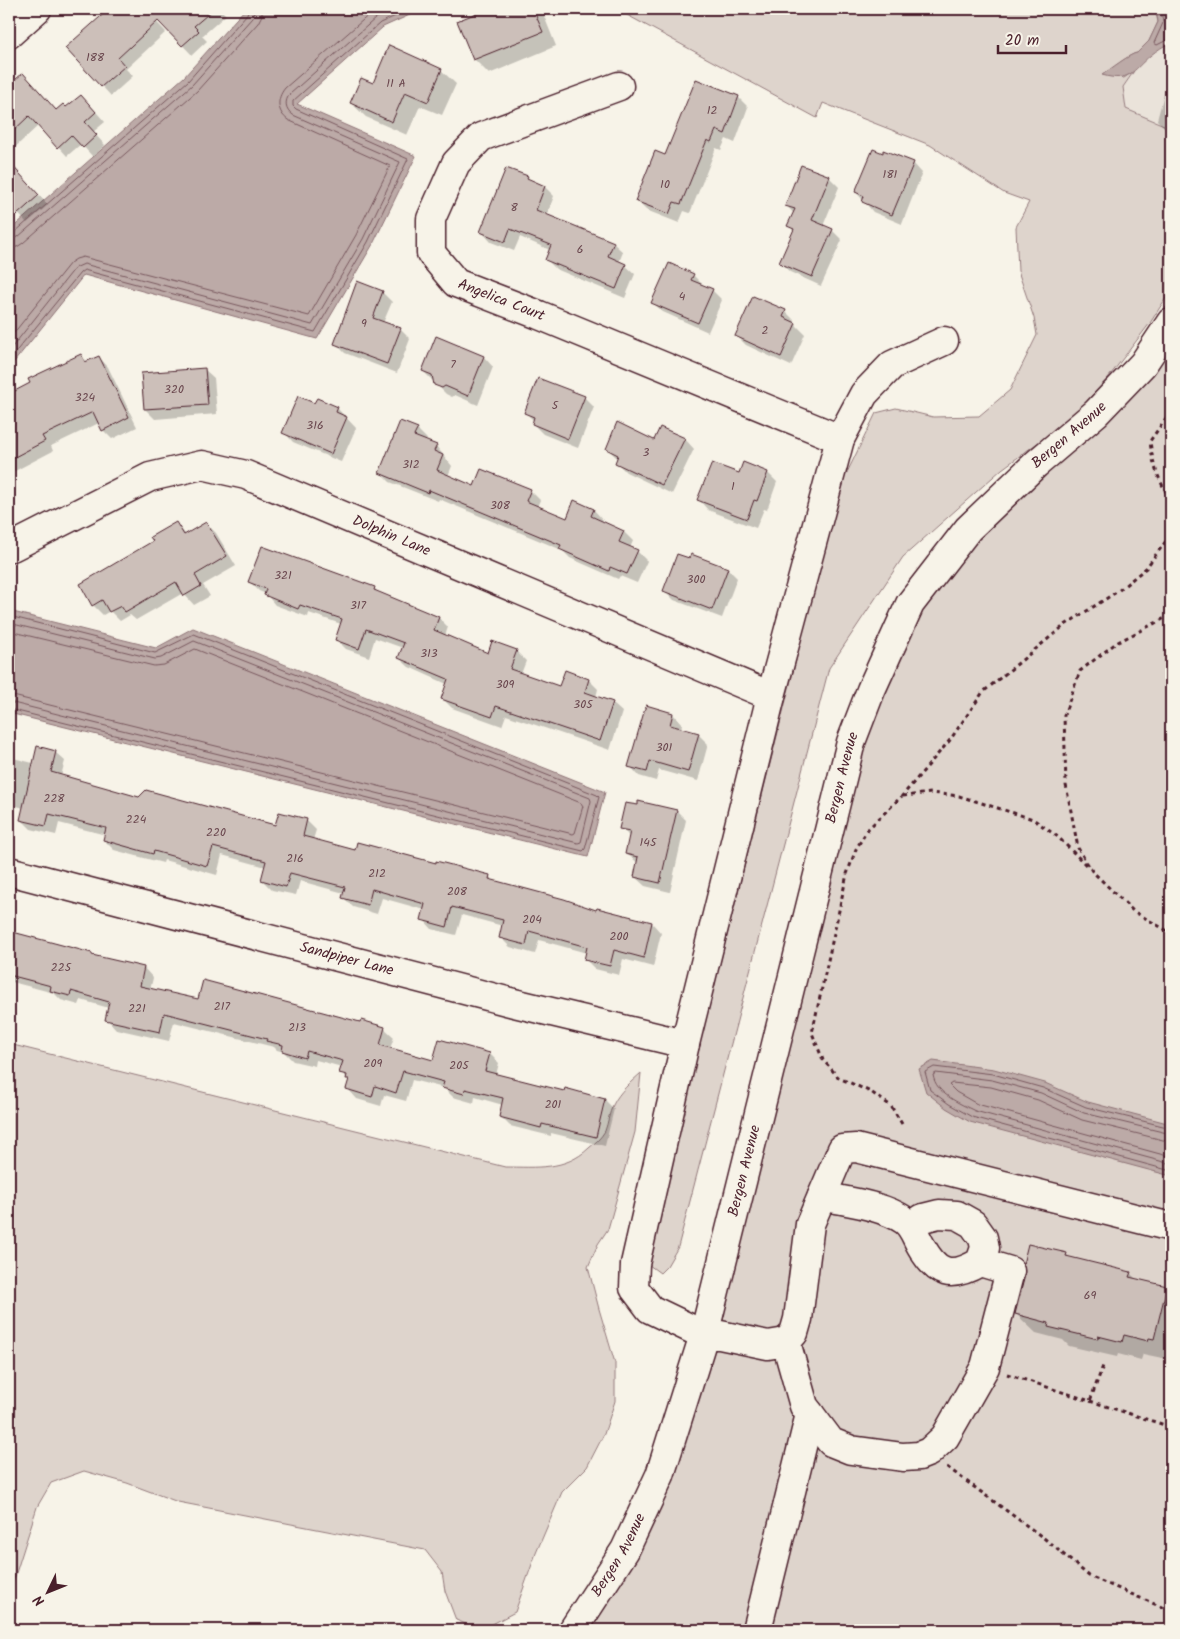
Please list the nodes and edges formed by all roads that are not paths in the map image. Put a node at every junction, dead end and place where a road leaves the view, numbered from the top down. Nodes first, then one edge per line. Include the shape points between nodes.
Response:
1 (30, 11) edge
2 (9, 34) edge
3 (619, 86) dead end
4 (1171, 322) edge
5 (944, 341) dead end
6 (840, 439) junction
7 (12, 547) dead end
8 (771, 696) junction
9 (9, 871) edge
10 (685, 1044) junction
11 (822, 1196) junction
12 (911, 1227) junction
13 (1171, 1227) edge
14 (980, 1262) junction
15 (704, 1335) junction
16 (786, 1342) junction
17 (810, 1414) junction
18 (573, 1630) edge
19 (757, 1630) edge

1 - 2 street
3 - 6 street, Angelica Court via 481,137 456,163 431,219 432,253 456,283
4 - 15 street, Bergen Avenue via 1143,364 1096,413 1036,464 968,529 906,612 851,742
5 - 6 street via 892,365 864,394
6 - 8 street
7 - 8 street, Dolphin Lane via 150,477 202,465 246,475
8 - 10 street
9 - 10 street, Sandpiper Lane via 514,1003
10 - 15 street via 635,1264 634,1288 650,1309
11 - 12 street via 889,1212
11 - 13 street via 842,1149 856,1148
11 - 16 street via 810,1224 798,1319 794,1333
12 - 14 street via 933,1264 948,1273 966,1270
12 - 14 street via 923,1218 939,1214 957,1215 973,1224 983,1238 985,1248
14 - 17 street via 1010,1271 985,1367 937,1446 919,1456 903,1457 851,1450 831,1442
15 - 16 street via 720,1335 768,1346
15 - 18 street, Bergen Avenue via 660,1475 625,1550
16 - 17 street via 804,1406
17 - 19 street

